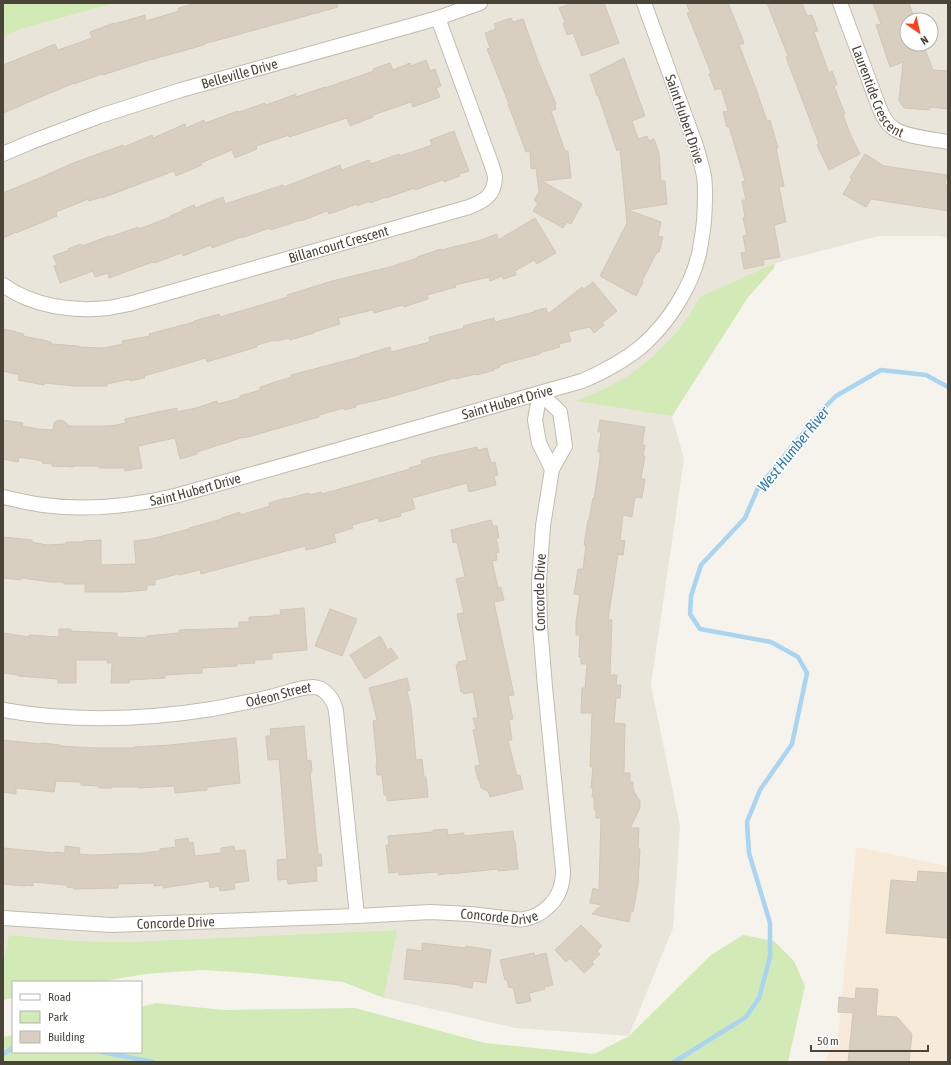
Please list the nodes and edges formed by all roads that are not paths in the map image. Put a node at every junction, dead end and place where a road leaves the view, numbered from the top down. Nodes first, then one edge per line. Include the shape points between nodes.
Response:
1 (480, 3) edge
2 (644, 3) edge
3 (840, 3) edge
4 (438, 18) junction
5 (948, 142) edge
6 (3, 154) edge
7 (3, 285) edge
8 (540, 393) junction
9 (552, 469) junction
10 (3, 497) edge
11 (3, 710) edge
12 (357, 916) junction
13 (3, 918) edge

1 - 4 street, Belleville Drive
2 - 8 street, Saint Hubert Drive via 701,161 706,202 699,255 680,301 642,346 602,372 582,381
3 - 5 street, Laurentide Crescent via 884,119 902,134
4 - 6 street, Belleville Drive via 181,90 100,116
4 - 7 street, Billancourt Crescent via 495,178 491,194 482,202 129,304 107,308 41,303
8 - 9 street via 535,420 539,443
8 - 9 street, Concorde Drive via 560,412 565,446
8 - 10 street, Saint Hubert Drive via 150,502 118,506 64,507
9 - 12 street, Concorde Drive via 543,526 539,582 545,687 563,870 558,893 546,909 524,919 438,912
11 - 12 street, Odeon Street via 56,717 146,717 213,709 304,688 314,687 325,692 335,704
12 - 13 street, Concorde Drive via 111,925

